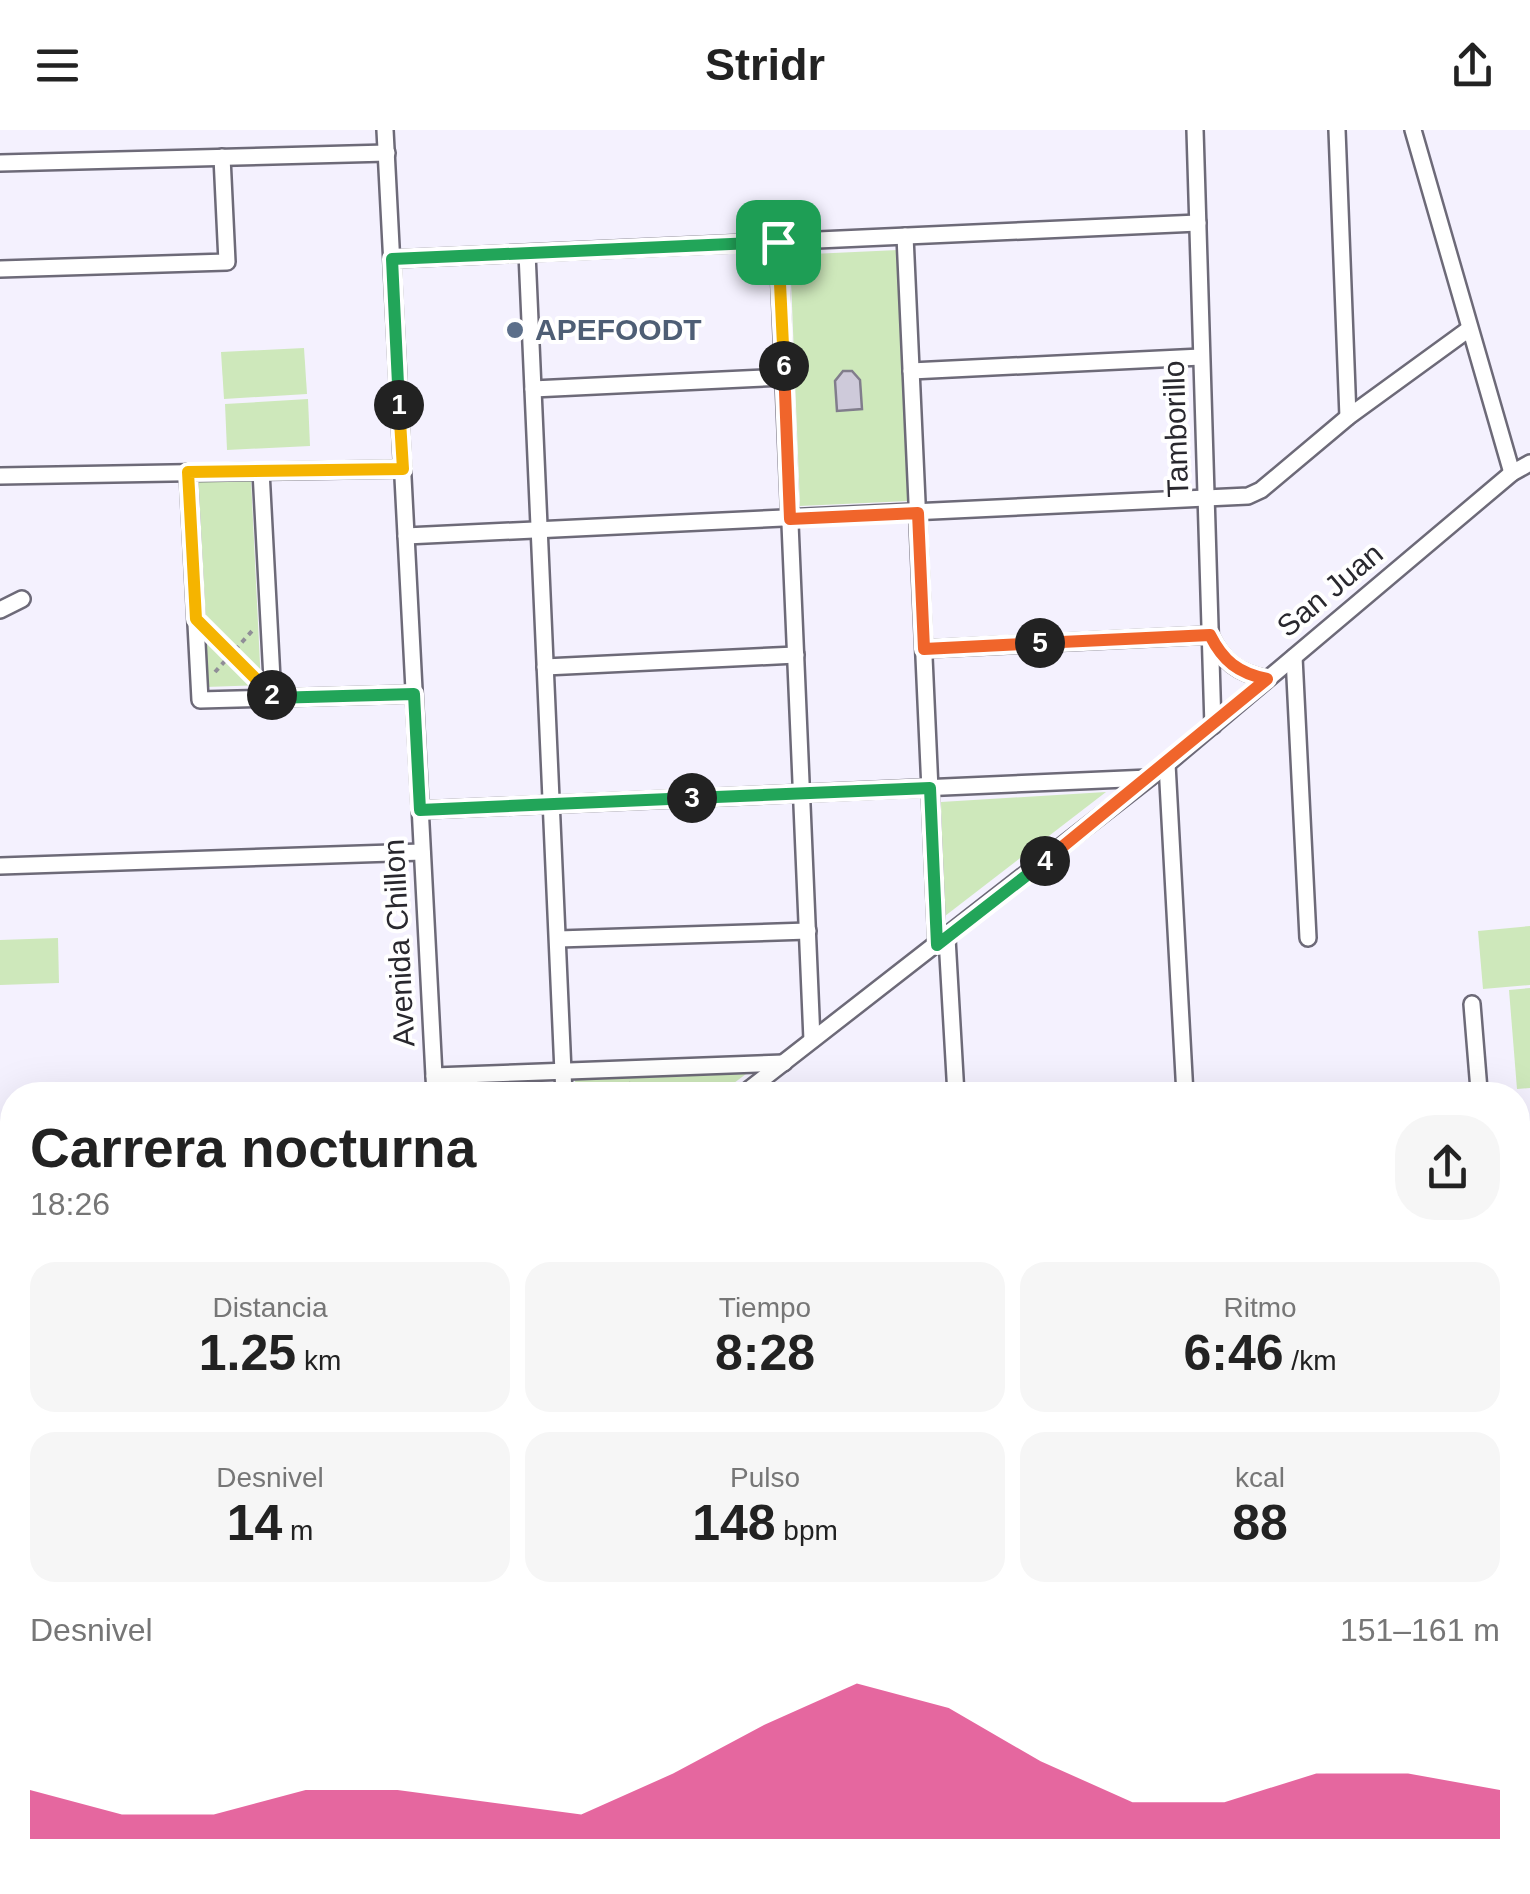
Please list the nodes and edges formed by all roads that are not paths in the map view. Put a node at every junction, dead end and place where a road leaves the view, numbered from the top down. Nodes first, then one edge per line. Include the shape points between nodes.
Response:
1 (386, 130) edge
2 (1195, 130) edge
3 (1336, 130) edge
4 (1413, 130) edge
5 (386, 153) junction
6 (222, 158) junction
7 (0, 163) edge
8 (1198, 223) junction
9 (905, 236) junction
10 (778, 242) junction
11 (527, 253) junction
12 (392, 259) junction
13 (0, 268) edge
14 (1469, 329) junction
15 (1202, 357) junction
16 (911, 371) junction
17 (784, 377) junction
18 (533, 389) junction
19 (1348, 416) junction
20 (1530, 463) edge
21 (403, 469) junction
22 (261, 471) junction
23 (188, 472) junction
24 (1512, 473) junction
25 (0, 476) edge
26 (1206, 500) junction
27 (918, 513) junction
28 (790, 519) junction
29 (539, 530) junction
30 (406, 536) junction
31 (22, 599) dead end
32 (0, 610) edge
33 (1210, 635) junction
34 (924, 649) junction
35 (796, 655) junction
36 (1294, 657) junction
37 (545, 667) junction
38 (1267, 679) junction
39 (272, 694) junction
40 (414, 694) junction
41 (1212, 726) junction
42 (1167, 764) junction
43 (1149, 778) junction
44 (930, 788) junction
45 (802, 794) junction
46 (552, 804) junction
47 (420, 810) junction
48 (422, 852) junction
49 (0, 866) edge
50 (808, 931) junction
51 (1308, 938) dead end
52 (558, 939) junction
53 (942, 942) junction
54 (1472, 1004) dead end
55 (812, 1040) junction
56 (784, 1063) junction
57 (563, 1070) junction
58 (434, 1076) junction
59 (434, 1082) edge
60 (563, 1082) edge
61 (767, 1082) edge
62 (955, 1082) edge
63 (1184, 1082) edge
64 (1478, 1082) edge

1 - 5 street, Avenida Chillon
2 - 8 street, Tamborillo
3 - 19 street
4 - 14 street
5 - 6 street
5 - 12 street, Avenida Chillon
6 - 7 street
6 - 13 street via 227,262
8 - 9 street
8 - 15 street, Tamborillo
9 - 10 street
9 - 16 street
10 - 11 street
10 - 17 street
11 - 12 street
11 - 18 street
12 - 21 street, Avenida Chillon
14 - 19 street
14 - 24 street
15 - 16 street
15 - 26 street, Tamborillo
16 - 27 street
17 - 18 street
17 - 28 street
18 - 29 street
19 - 26 street via 1262,490
20 - 24 street, San Juan
21 - 22 street
21 - 30 street, Avenida Chillon
22 - 23 street
22 - 39 street
23 - 25 street
23 - 39 street via 200,700
24 - 36 street, San Juan
26 - 27 street
26 - 33 street, Tamborillo
27 - 28 street
27 - 34 street
28 - 29 street
28 - 35 street
29 - 30 street
29 - 37 street
30 - 40 street, Avenida Chillon
31 - 32 street
33 - 34 street
33 - 38 street via 1231,666
33 - 41 street, Tamborillo
34 - 44 street
35 - 37 street
35 - 45 street
36 - 38 street, San Juan
36 - 51 street
37 - 46 street
38 - 41 street, San Juan
39 - 40 street
40 - 47 street, Avenida Chillon
41 - 42 street, San Juan
42 - 43 street, San Juan
42 - 63 street
43 - 44 street
43 - 53 street, San Juan
44 - 45 street
44 - 53 street
45 - 46 street
45 - 50 street
46 - 47 street
46 - 52 street
47 - 48 street, Avenida Chillon
48 - 49 street
48 - 58 street, Avenida Chillon
50 - 52 street
50 - 55 street
52 - 57 street
53 - 55 street, San Juan
53 - 62 street
54 - 64 street
55 - 56 street, San Juan
56 - 57 street
56 - 61 street, San Juan
57 - 58 street
57 - 60 street
58 - 59 street, Avenida Chillon

